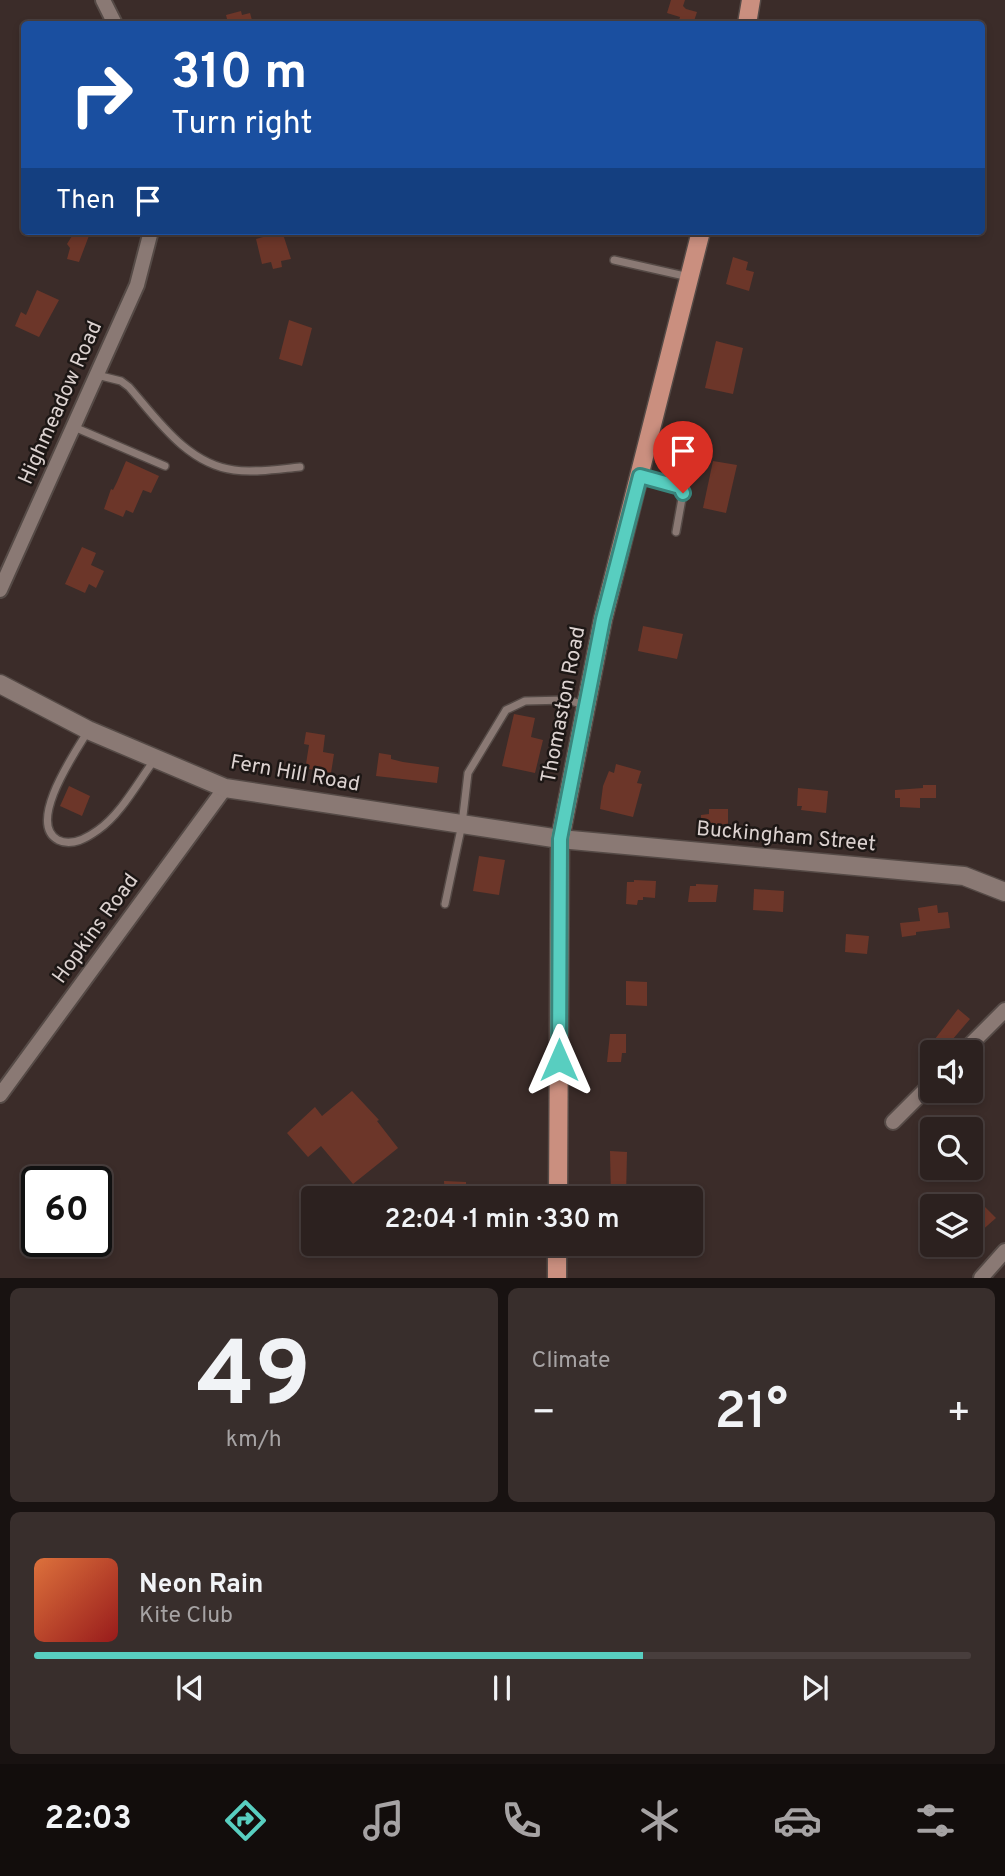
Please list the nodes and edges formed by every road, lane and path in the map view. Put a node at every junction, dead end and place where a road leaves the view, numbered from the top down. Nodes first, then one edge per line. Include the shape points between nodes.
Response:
1 (103, 0) edge
2 (751, 0) edge
3 (114, 21) edge
4 (748, 21) edge
5 (149, 235) edge
6 (700, 235) edge
7 (614, 260) dead end
8 (690, 277) junction
9 (97, 374) junction
10 (73, 426) junction
11 (165, 466) dead end
12 (300, 467) dead end
13 (640, 476) junction
14 (676, 532) dead end
15 (0, 590) edge
16 (0, 684) edge
17 (587, 705) junction
18 (88, 730) junction
19 (155, 758) junction
20 (225, 788) junction
21 (462, 824) junction
22 (560, 839) junction
23 (1005, 892) edge
24 (445, 904) dead end
25 (1005, 1010) edge
26 (975, 1040) edge
27 (0, 1095) edge
28 (920, 1095) edge
29 (893, 1122) dead end
30 (558, 1186) edge
31 (1005, 1251) edge
32 (558, 1256) edge
33 (557, 1278) edge
34 (981, 1278) edge

1 - 3 street
2 - 4 main road
5 - 9 street, Highmeadow Road via 137,285
6 - 8 main road, Thomaston Road
7 - 8 lane
8 - 13 main road, Thomaston Road
9 - 10 street, Highmeadow Road
9 - 12 lane via 121,381 168,432 208,463 235,470
10 - 11 lane
10 - 15 street, Highmeadow Road
13 - 14 lane via 680,487 683,493
13 - 17 main road, Thomaston Road via 603,619
16 - 18 street, Fern Hill Road
17 - 21 lane via 525,701 506,710 468,772
17 - 22 main road, Thomaston Road
18 - 19 street, Fern Hill Road
18 - 19 lane via 51,797 47,817 57,840 71,843 99,830
19 - 20 street, Fern Hill Road
20 - 21 street, Fern Hill Road
20 - 27 street, Hopkins Road
21 - 22 street, Fern Hill Road
21 - 24 lane
22 - 23 street, Buckingham Street via 964,876
22 - 30 main road, Thomaston Road
25 - 26 street
28 - 29 street
31 - 34 street
32 - 33 main road

